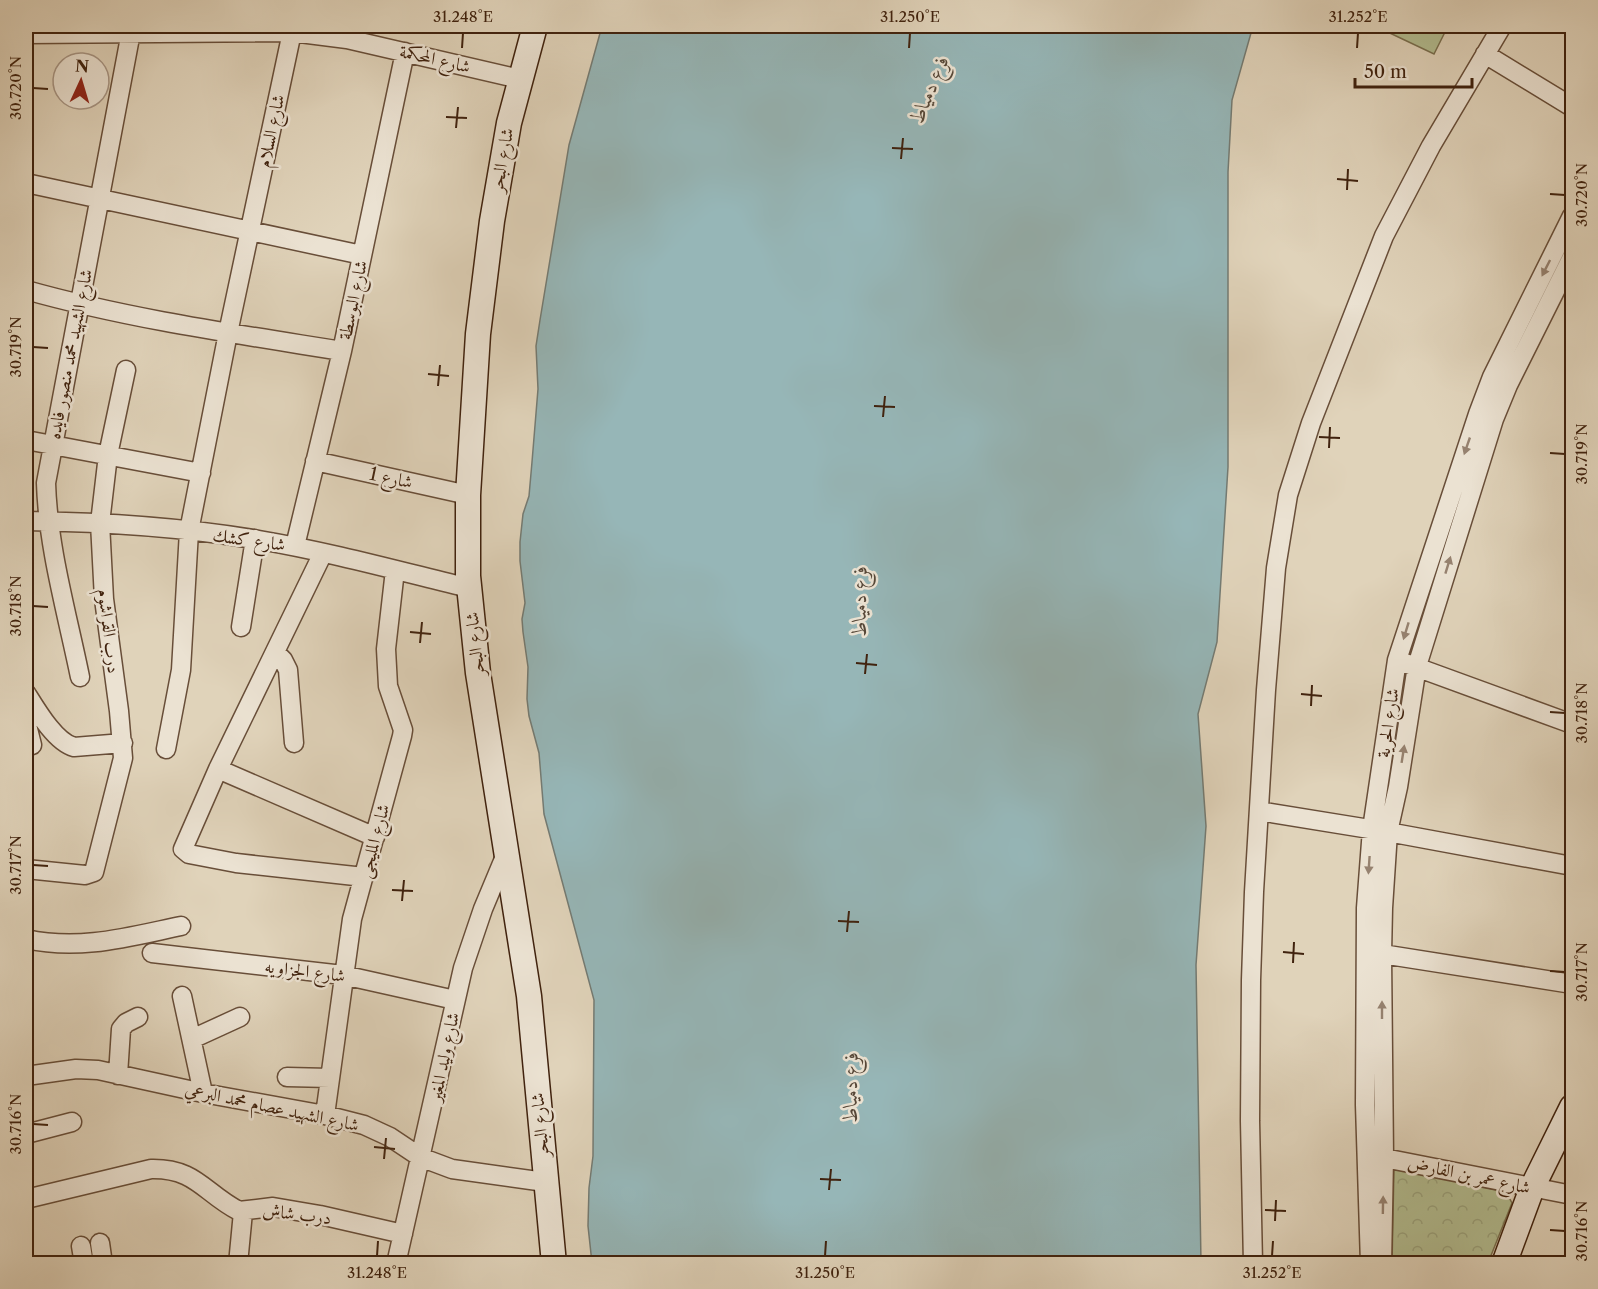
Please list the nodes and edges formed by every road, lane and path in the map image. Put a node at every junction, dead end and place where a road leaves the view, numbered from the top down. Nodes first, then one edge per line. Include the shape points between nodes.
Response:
1 (535, 26) edge
2 (1502, 26) edge
3 (131, 32) junction
4 (292, 32) junction
5 (26, 34) edge
6 (405, 52) junction
7 (1485, 54) junction
8 (520, 79) junction
9 (1572, 107) edge
10 (26, 183) edge
11 (100, 199) junction
12 (1572, 216) edge
13 (250, 231) junction
14 (362, 255) junction
15 (1572, 257) edge
16 (26, 290) edge
17 (79, 305) junction
18 (228, 333) junction
19 (342, 351) junction
20 (126, 370) dead end
21 (1486, 417) junction
22 (26, 440) edge
23 (52, 445) junction
24 (108, 455) junction
25 (315, 461) junction
26 (201, 473) junction
27 (468, 495) junction
28 (26, 521) edge
29 (49, 521) junction
30 (100, 523) junction
31 (189, 531) junction
32 (1438, 532) junction
33 (1457, 537) junction
34 (255, 539) junction
35 (295, 546) junction
36 (323, 553) junction
37 (395, 570) junction
38 (469, 588) junction
39 (242, 627) dead end
40 (275, 652) junction
41 (1397, 660) junction
42 (1417, 666) junction
43 (80, 677) dead end
44 (26, 693) edge
45 (26, 721) edge
46 (1572, 724) edge
47 (123, 743) junction
48 (294, 743) dead end
49 (32, 745) dead end
50 (166, 749) dead end
51 (218, 769) junction
52 (1379, 784) junction
53 (1398, 787) junction
54 (1258, 811) junction
55 (1380, 830) junction
56 (375, 837) junction
57 (506, 855) junction
58 (1572, 866) edge
59 (26, 869) edge
60 (364, 877) junction
61 (1375, 908) junction
62 (181, 926) dead end
63 (26, 939) edge
64 (152, 953) dead end
65 (1382, 954) junction
66 (343, 975) junction
67 (1572, 984) edge
68 (182, 996) dead end
69 (455, 1000) junction
70 (138, 1017) dead end
71 (240, 1017) dead end
72 (192, 1039) junction
73 (118, 1075) junction
74 (26, 1076) edge
75 (287, 1077) dead end
76 (330, 1078) junction
77 (203, 1093) junction
78 (1572, 1107) edge
79 (325, 1115) junction
80 (72, 1122) dead end
81 (26, 1134) edge
82 (1375, 1156) junction
83 (420, 1157) junction
84 (545, 1182) junction
85 (1532, 1188) junction
86 (1572, 1195) edge
87 (26, 1199) edge
88 (243, 1212) junction
89 (403, 1234) junction
90 (100, 1243) dead end
91 (103, 1263) edge
92 (238, 1263) edge
93 (396, 1263) edge
94 (554, 1263) edge
95 (1253, 1263) edge
96 (1370, 1263) edge
97 (1382, 1263) edge
98 (1504, 1263) edge

1 - 8 street, شارع البحر
2 - 7 street
3 - 4 street, شارع المحكمة
3 - 5 street, شارع المحكمة
3 - 11 street, شارع الشهيد محمد منصور فايده
4 - 6 street, شارع المحكمة
4 - 13 street, شارع السلام
6 - 8 street, شارع المحكمة
6 - 14 street, شارع البوسطة
7 - 9 street
7 - 54 street via 1384,236 1294,474 1276,568
8 - 27 street, شارع البحر via 492,221 478,334
10 - 11 street
11 - 13 street
11 - 17 street, شارع الشهيد محمد منصور فايده
12 -> 21 street, شارع الحرية via 1492,377
13 - 14 street
13 - 18 street, شارع السلام
14 - 19 street, شارع البوسطة
15 - 21 street, شارع الحرية via 1508,385
16 - 17 street
17 - 18 street
17 - 23 street, شارع الشهيد محمد منصور فايده
18 - 19 street
18 - 26 street, شارع السلام
19 - 25 street, شارع البوسطة
20 - 24 street, درب القراشوم
21 -> 32 street, شارع الحرية
21 - 33 street, شارع الحرية
22 - 23 street
23 - 24 street
23 - 29 street, شارع الشهيد محمد منصور فايده via 45,483
24 - 26 street
24 - 30 street, درب القراشوم
25 - 27 street, شارع 1
25 - 35 street, شارع البوسطة
26 - 31 street, شارع السلام
27 - 38 street, شارع البحر
28 - 29 street, شارع كشك
29 - 30 street, شارع كشك
29 - 43 street, شارع الشهيد محمد منصور فايده
30 - 31 street, شارع كشك
30 - 47 street, درب القراشوم via 104,598
31 - 34 street, شارع كشك
31 - 50 street, شارع السلام via 181,670
32 - 33 street
32 -> 41 street, شارع الحرية
42 -> 33 street, شارع الحرية
34 - 35 street, شارع كشك
34 - 39 street
35 - 36 street, شارع كشك
36 - 37 street, شارع كشك
36 - 40 street
37 - 38 street, شارع كشك
37 - 56 street, شارع المليجى via 386,649 388,687 403,729
38 - 57 street, شارع البحر
40 - 48 street via 288,670
40 - 51 street
41 - 42 street
41 - 52 street, شارع الحرية
42 - 46 street
53 -> 42 street, شارع الحرية
44 - 47 street via 69,746
45 - 49 street
47 - 59 street, درب القراشوم via 121,769 94,872 90,875
51 - 56 street
51 - 60 street via 183,847 185,852
52 - 53 street
52 - 55 street, شارع الحرية
53 - 55 street, شارع الحرية
54 - 55 street
54 - 95 street via 1251,980
55 - 58 street
55 - 61 street, شارع الحرية
56 - 60 street, شارع المليجى
57 - 69 street, شارع وليد المغير via 483,909
57 - 84 street, شارع البحر via 529,996
60 - 66 street, شارع المليجى
61 - 65 street, شارع الحرية
61 - 82 street, شارع الحرية
62 - 63 street via 105,942 67,945
64 - 66 street, شارع الجزاويه
65 - 67 street
82 -> 65 street, شارع الحرية
66 - 69 street, شارع الجزاويه
66 - 76 street, شارع المليجى
68 - 72 street
69 - 83 street, شارع وليد المغير
70 - 73 street via 122,1026
71 - 72 street
72 - 77 street
73 - 74 street, شارع الشهيد عصام محمد البرعي via 76,1069
73 - 77 street, شارع الشهيد عصام محمد البرعي
75 - 76 street
76 - 79 street, شارع المليجى
77 - 79 street, شارع الشهيد عصام محمد البرعي
78 - 85 street
79 - 83 street, شارع الشهيد عصام محمد البرعي via 364,1125
80 - 81 street
82 - 85 street, شارع عمر بن الفارض
82 - 96 street, شارع الحرية
97 -> 82 street, شارع الحرية
83 - 84 street, شارع الشهيد عصام محمد البرعي via 452,1170
83 - 89 street, شارع وليد المغير
84 - 94 street, شارع البحر
85 - 86 street, شارع عمر بن الفارض
85 - 98 street
87 - 88 street, درب شاش via 164,1169 188,1175
88 - 89 street, درب شاش via 273,1208
88 - 92 street
89 - 93 street, شارع وليد المغير
90 - 91 street

